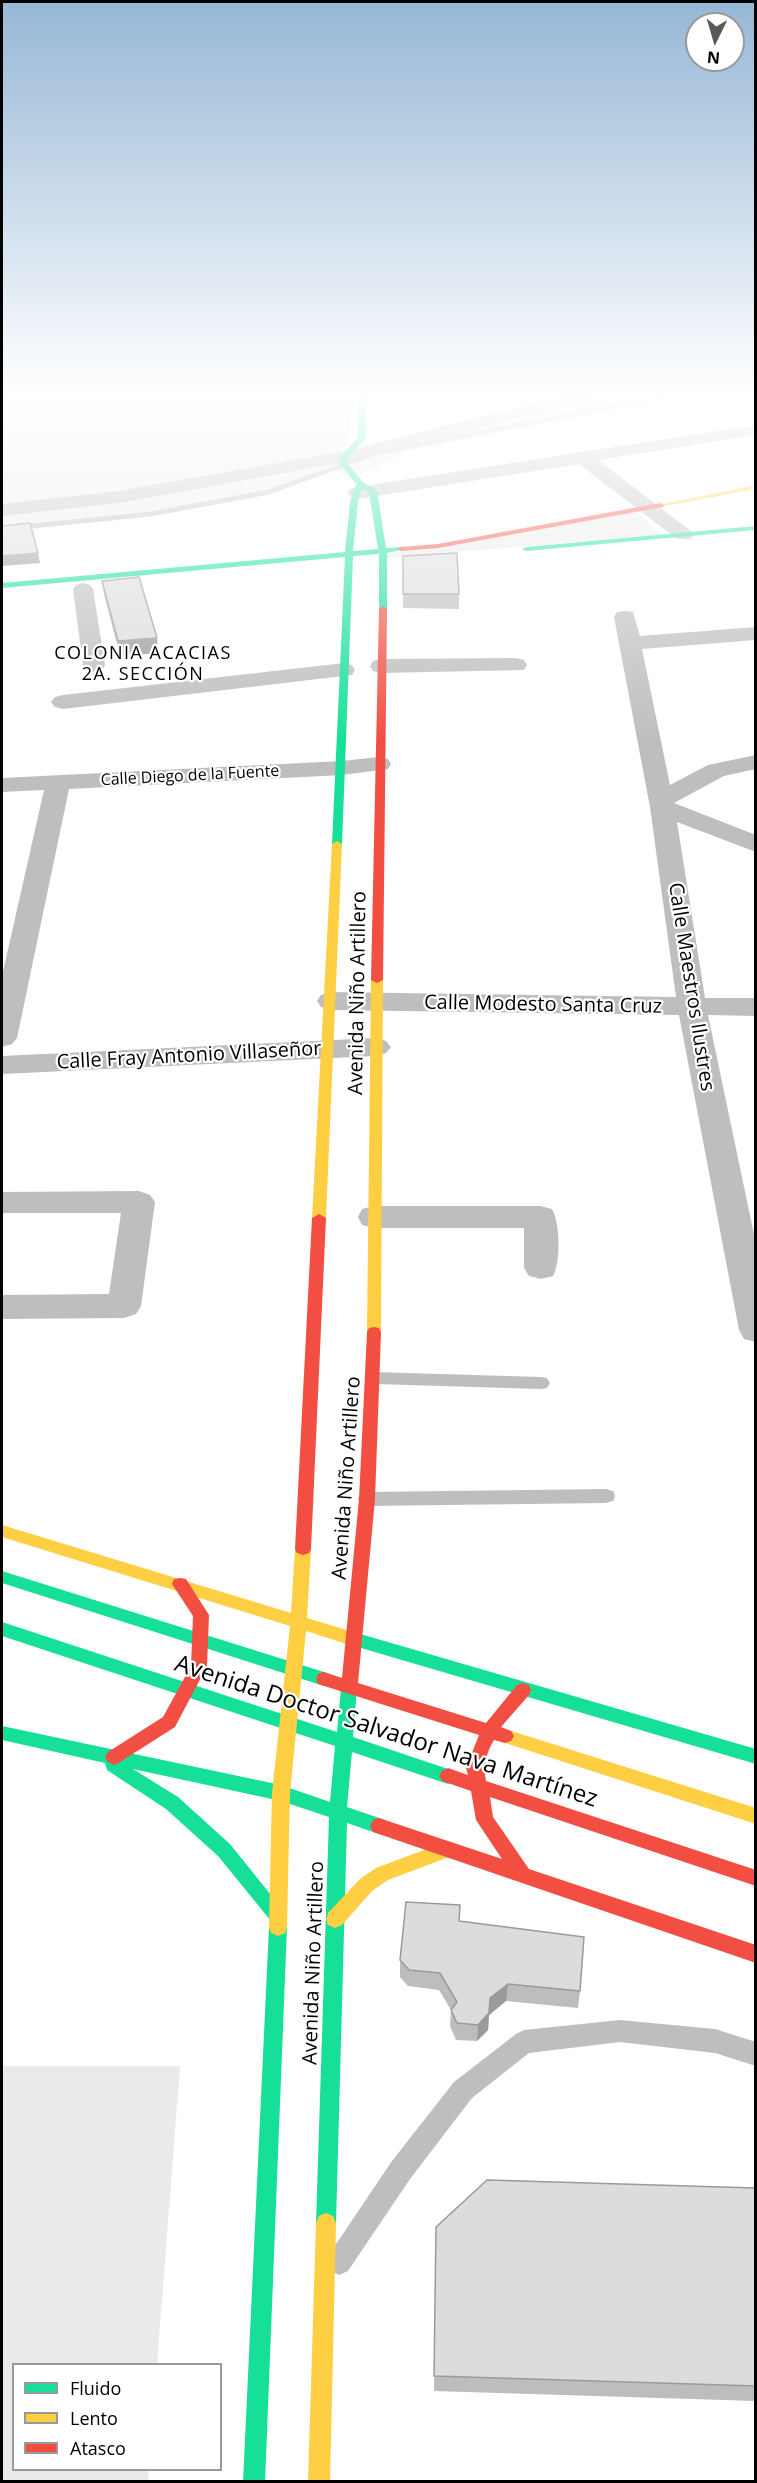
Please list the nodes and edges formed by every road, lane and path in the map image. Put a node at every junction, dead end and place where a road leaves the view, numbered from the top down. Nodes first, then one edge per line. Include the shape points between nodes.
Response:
1 (353, 511) edge
2 (370, 511) edge
3 (628, 511) edge
4 (654, 511) edge
5 (756, 528) edge
6 (684, 535) junction
7 (511, 551) dead end
8 (465, 555) dead end
9 (384, 556) junction
10 (349, 559) junction
11 (2, 585) edge
12 (83, 589) junction
13 (2, 597) edge
14 (756, 633) edge
15 (94, 665) dead end
16 (516, 665) dead end
17 (381, 666) junction
18 (344, 670) junction
19 (63, 702) dead end
20 (756, 762) edge
21 (379, 764) junction
22 (342, 768) junction
23 (58, 782) junction
24 (2, 785) edge
25 (661, 804) junction
26 (756, 844) edge
27 (331, 1002) junction
28 (378, 1002) junction
29 (756, 1007) edge
30 (692, 1008) junction
31 (2, 1038) edge
32 (376, 1047) junction
33 (327, 1049) junction
34 (2, 1065) edge
35 (2, 1202) edge
36 (374, 1217) junction
37 (745, 1228) edge
38 (541, 1268) dead end
39 (2, 1307) edge
40 (756, 1329) edge
41 (375, 1378) junction
42 (541, 1383) dead end
43 (606, 1496) dead end
44 (367, 1499) junction
45 (2, 1531) edge
46 (2, 1577) edge
47 (180, 1584) junction
48 (299, 1623) junction
49 (2, 1629) edge
50 (353, 1640) junction
51 (523, 1690) junction
52 (2, 1732) edge
53 (93, 1752) junction
54 (114, 1757) junction
55 (756, 1757) edge
56 (281, 1793) junction
57 (338, 1812) junction
58 (756, 1816) edge
59 (448, 1849) junction
60 (523, 1875) junction
61 (756, 1878) edge
62 (278, 1915) junction
63 (334, 1919) junction
64 (756, 1954) edge
65 (756, 2055) edge
66 (324, 2283) junction
67 (255, 2481) edge
68 (319, 2481) edge

1 - 10 main road, Avenida Niño Artillero
2 - 9 main road, Avenida Niño Artillero
3 - 9 main road
4 - 6 street
5 - 6 main road
6 - 7 main road
8 - 9 main road
9 - 10 main road
9 - 17 main road, Avenida Niño Artillero
10 - 11 main road
10 - 12 main road
10 - 18 main road, Avenida Niño Artillero
12 - 13 main road
12 - 15 street
14 - 25 street, Calle Maestros Ilustres via 627,630
16 - 17 street
17 - 21 main road, Avenida Niño Artillero
18 - 19 street
18 - 22 main road, Avenida Niño Artillero
20 - 25 street via 717,770
21 - 22 street, Calle Diego de la Fuente
21 - 28 main road, Avenida Niño Artillero
22 - 23 street, Calle Diego de la Fuente
22 - 27 main road, Avenida Niño Artillero
23 - 24 street, Calle Diego de la Fuente
23 - 31 street
25 - 26 street
25 - 30 street, Calle Maestros Ilustres
27 - 28 street, Calle Modesto Santa Cruz
27 - 33 main road, Avenida Niño Artillero
28 - 30 street, Calle Modesto Santa Cruz
28 - 32 main road, Avenida Niño Artillero
29 - 30 street, Calle Modesto Santa Cruz
30 - 37 street, Calle Maestros Ilustres
32 - 33 street, Calle Fray Antonio Villaseñor
32 - 36 main road, Avenida Niño Artillero
33 - 34 street, Calle Fray Antonio Villaseñor
33 - 48 main road, Avenida Niño Artillero
35 - 39 street via 139,1202 124,1306
36 - 38 street via 540,1217
36 - 41 main road, Avenida Niño Artillero
37 - 40 street, Calle Maestros Ilustres
41 - 42 lane
41 - 44 main road, Avenida Niño Artillero
43 - 44 lane
44 - 50 main road, Avenida Niño Artillero
45 - 47 main road
46 - 58 main road, Avenida Doctor Salvador Nava Martínez
47 - 48 main road
47 - 54 main road via 201,1615 199,1666 169,1722
48 - 50 main road
48 - 56 main road, Avenida Niño Artillero
49 - 61 main road, Avenida Doctor Salvador Nava Martínez
50 - 51 main road
50 - 57 main road, Avenida Niño Artillero
51 - 55 main road
51 - 60 main road via 496,1721 475,1768 485,1820
52 - 53 main road
53 - 54 main road
53 - 62 main road via 172,1803 224,1850
54 - 56 main road
56 - 57 main road
56 - 62 main road, Avenida Niño Artillero
57 - 59 main road
57 - 63 main road, Avenida Niño Artillero
59 - 60 main road
59 - 63 main road via 382,1874
60 - 64 main road
62 - 67 main road, Avenida Niño Artillero
63 - 66 main road, Avenida Niño Artillero
65 - 66 lane via 716,2041 620,2031 524,2042 463,2090 401,2170
66 - 68 main road, Avenida Niño Artillero

